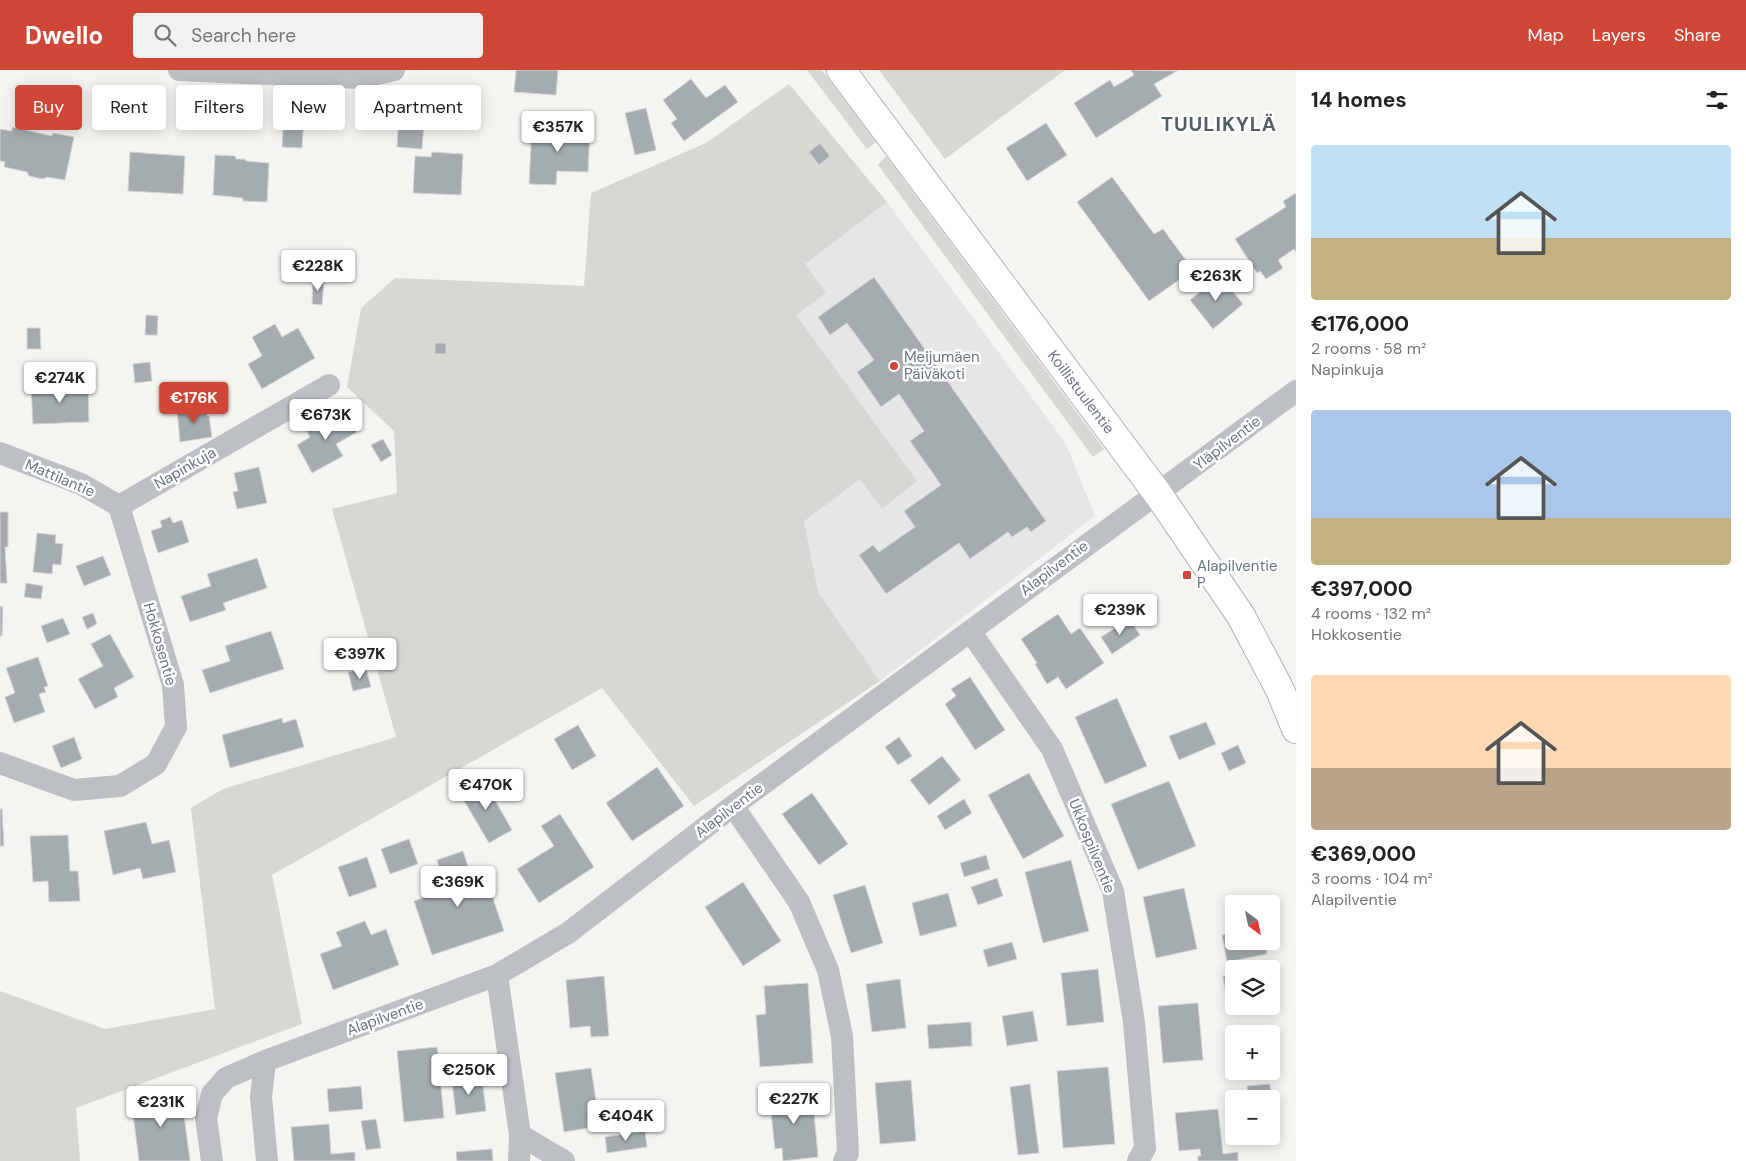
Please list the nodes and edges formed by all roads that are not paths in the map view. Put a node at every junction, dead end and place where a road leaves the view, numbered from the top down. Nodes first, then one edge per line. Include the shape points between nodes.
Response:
1 (179, 70) edge
2 (394, 70) edge
3 (841, 70) edge
4 (329, 385) dead end
5 (1296, 391) edge
6 (0, 453) edge
7 (1158, 494) junction
8 (119, 506) junction
9 (970, 631) junction
10 (1296, 729) edge
11 (0, 763) edge
12 (733, 806) junction
13 (497, 975) junction
14 (265, 1061) junction
15 (520, 1135) junction
16 (1147, 1156) edge
17 (849, 1158) edge
18 (212, 1161) edge
19 (267, 1161) edge
20 (519, 1161) edge
21 (564, 1161) edge

1 - 2 street via 360,78
3 - 7 street, Koillistuulentie
4 - 8 street, Napinkuja
5 - 7 street, Yläpilventie
6 - 8 street, Mattilantie via 81,484
7 - 9 street, Alapilventie
7 - 10 street, Koillistuulentie via 1242,616
8 - 11 street, Hokkosentie via 173,684 176,727 156,764 120,786 74,790
9 - 12 street, Alapilventie
9 - 16 street, Ukkospilventie via 1052,749 1113,891 1134,1022
12 - 13 street, Alapilventie via 568,933
12 - 17 street via 799,902 828,970 842,1036
13 - 14 street, Alapilventie
13 - 15 street
14 - 18 street, Alapilventie via 226,1078 212,1094 206,1118
14 - 19 street via 261,1097
15 - 20 street
15 - 21 street

